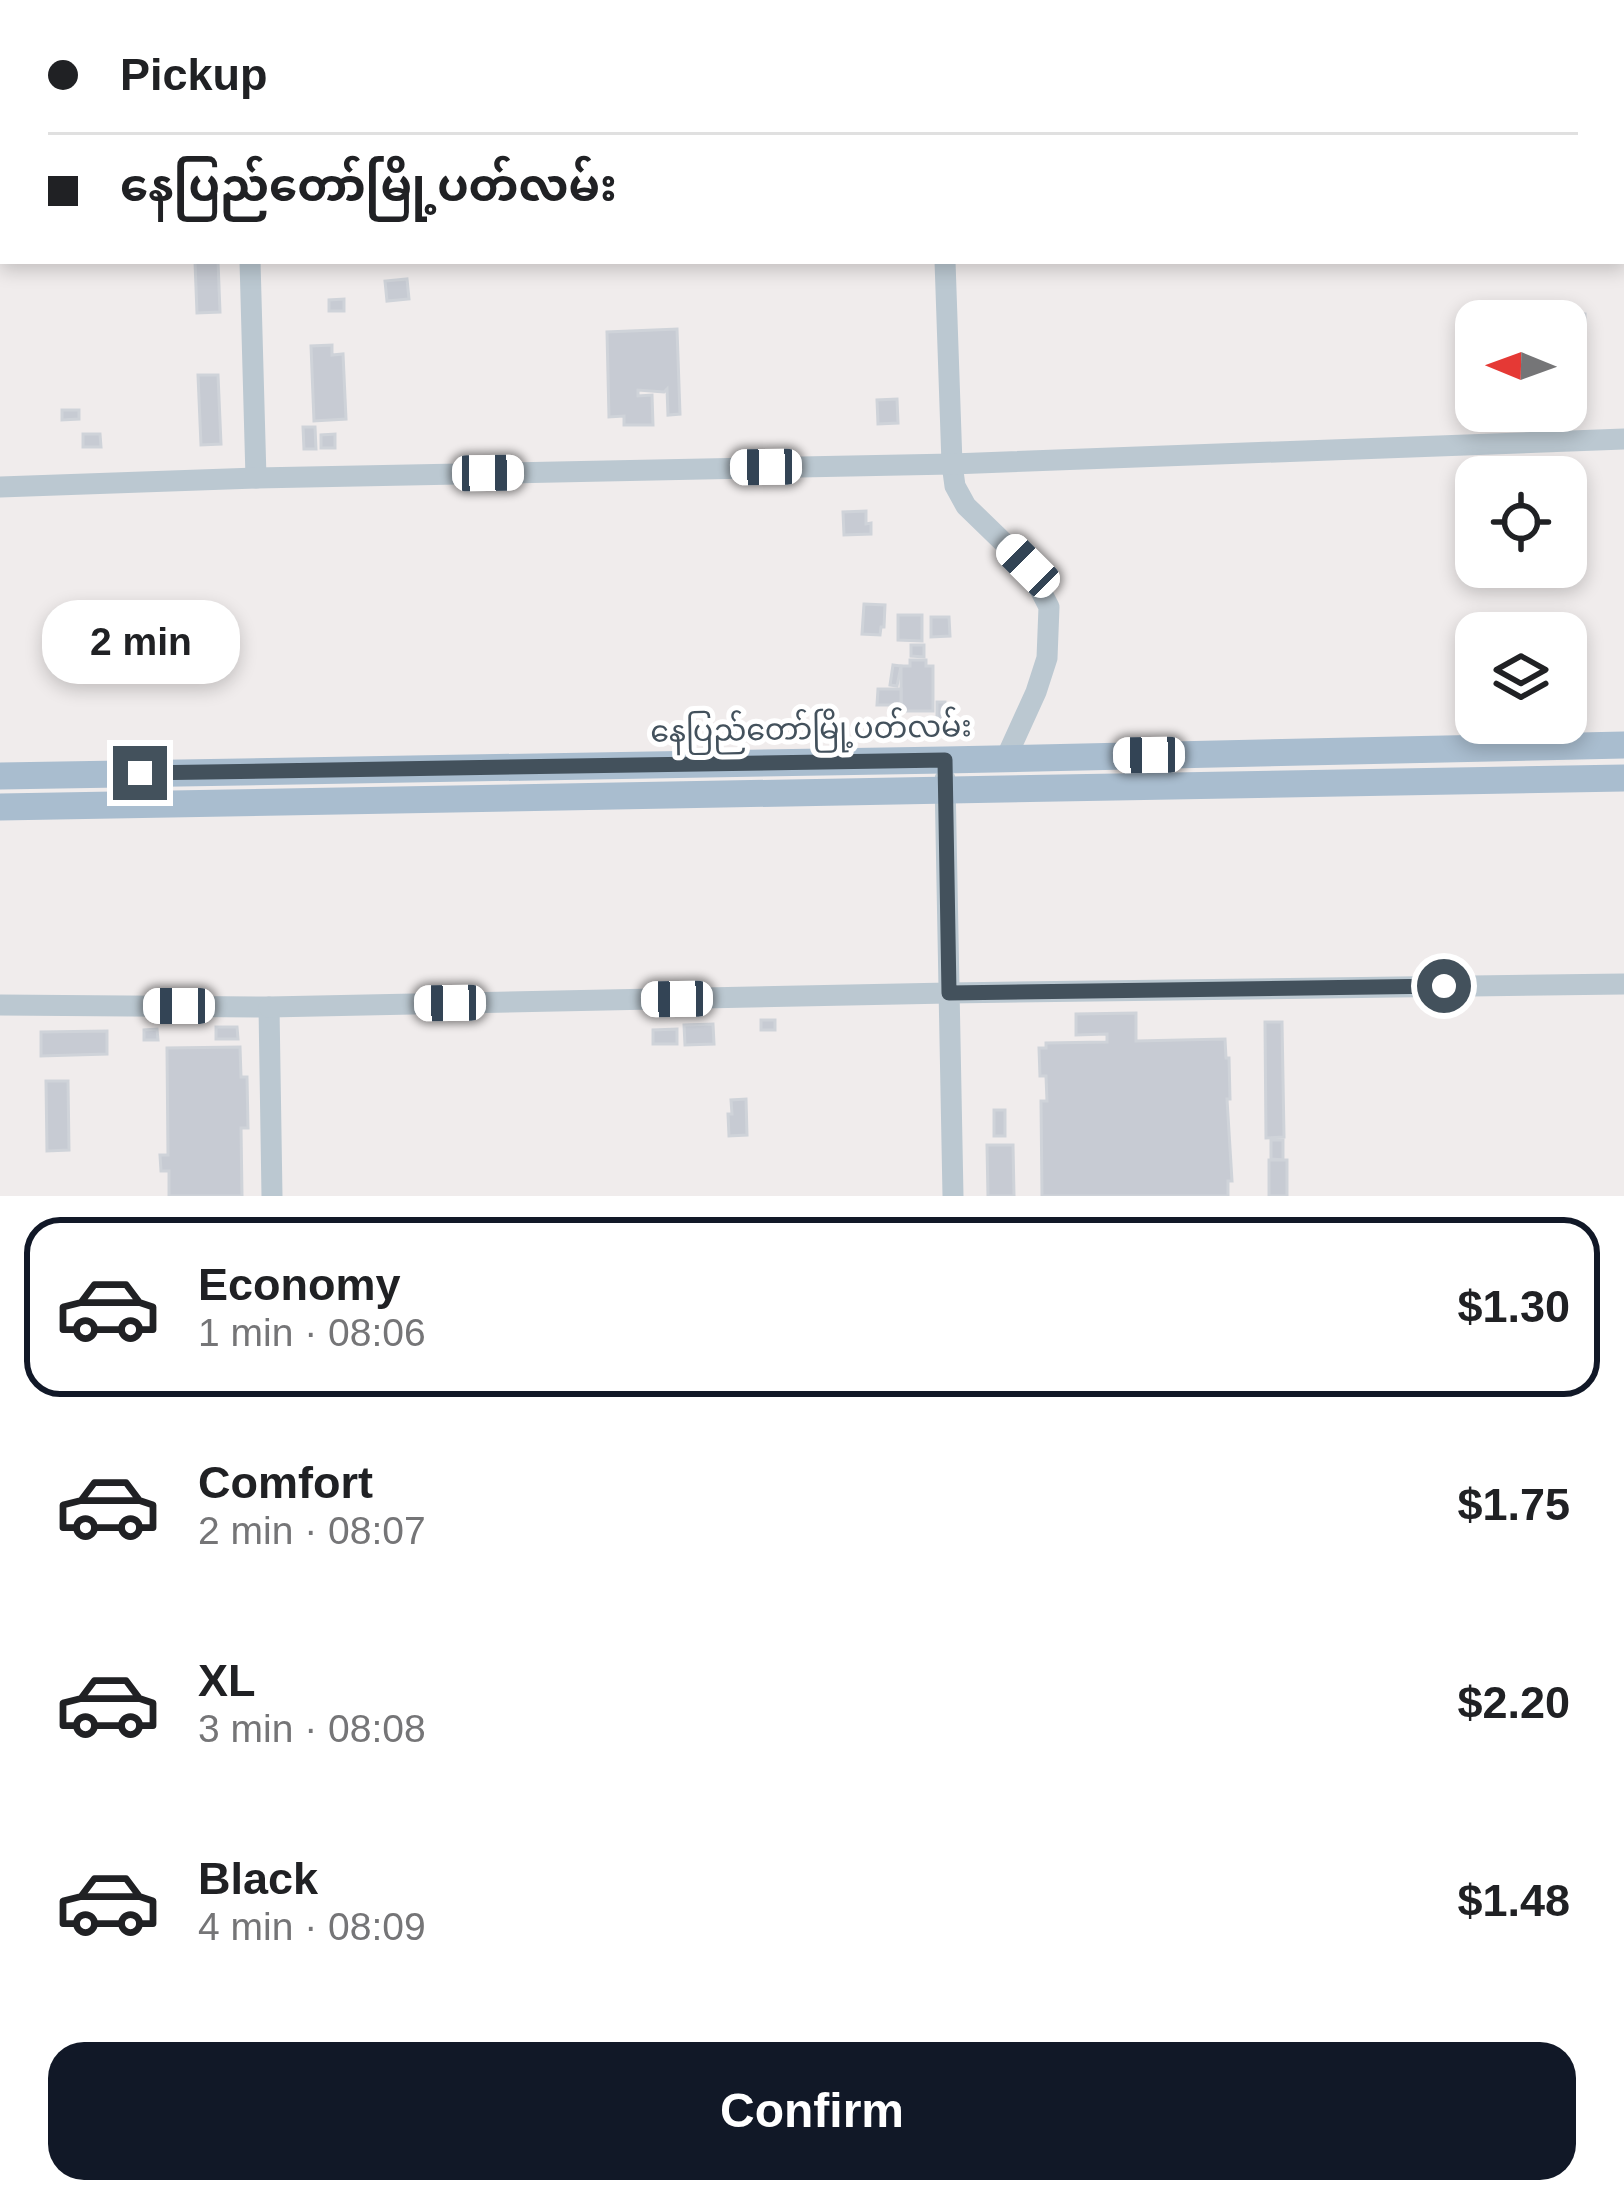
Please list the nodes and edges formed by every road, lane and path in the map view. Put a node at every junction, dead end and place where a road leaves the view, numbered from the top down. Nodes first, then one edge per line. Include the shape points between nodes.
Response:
1 (250, 264) edge
2 (945, 264) edge
3 (1624, 439) edge
4 (952, 464) junction
5 (256, 478) junction
6 (0, 487) edge
7 (1624, 746) edge
8 (1006, 758) junction
9 (945, 760) junction
10 (0, 776) edge
11 (1624, 778) edge
12 (946, 792) junction
13 (0, 807) edge
14 (1624, 984) edge
15 (949, 993) junction
16 (0, 1005) edge
17 (268, 1007) junction
18 (272, 1196) edge
19 (952, 1196) edge

1 - 5 street
2 - 4 street
3 - 4 street
4 - 5 street
4 - 8 street via 966,506 1028,566 1049,607 1047,658
5 - 6 street
7 - 8 main road, နေပြည်တော်မြို့ပတ်လမ်း
8 - 9 main road, နေပြည်တော်မြို့ပတ်လမ်း
9 - 10 main road, နေပြည်တော်မြို့ပတ်လမ်း
9 - 12 street
11 - 12 main road
12 - 13 main road
12 - 15 street
14 - 15 street
15 - 17 street
15 - 19 street
16 - 17 street
17 - 18 street

